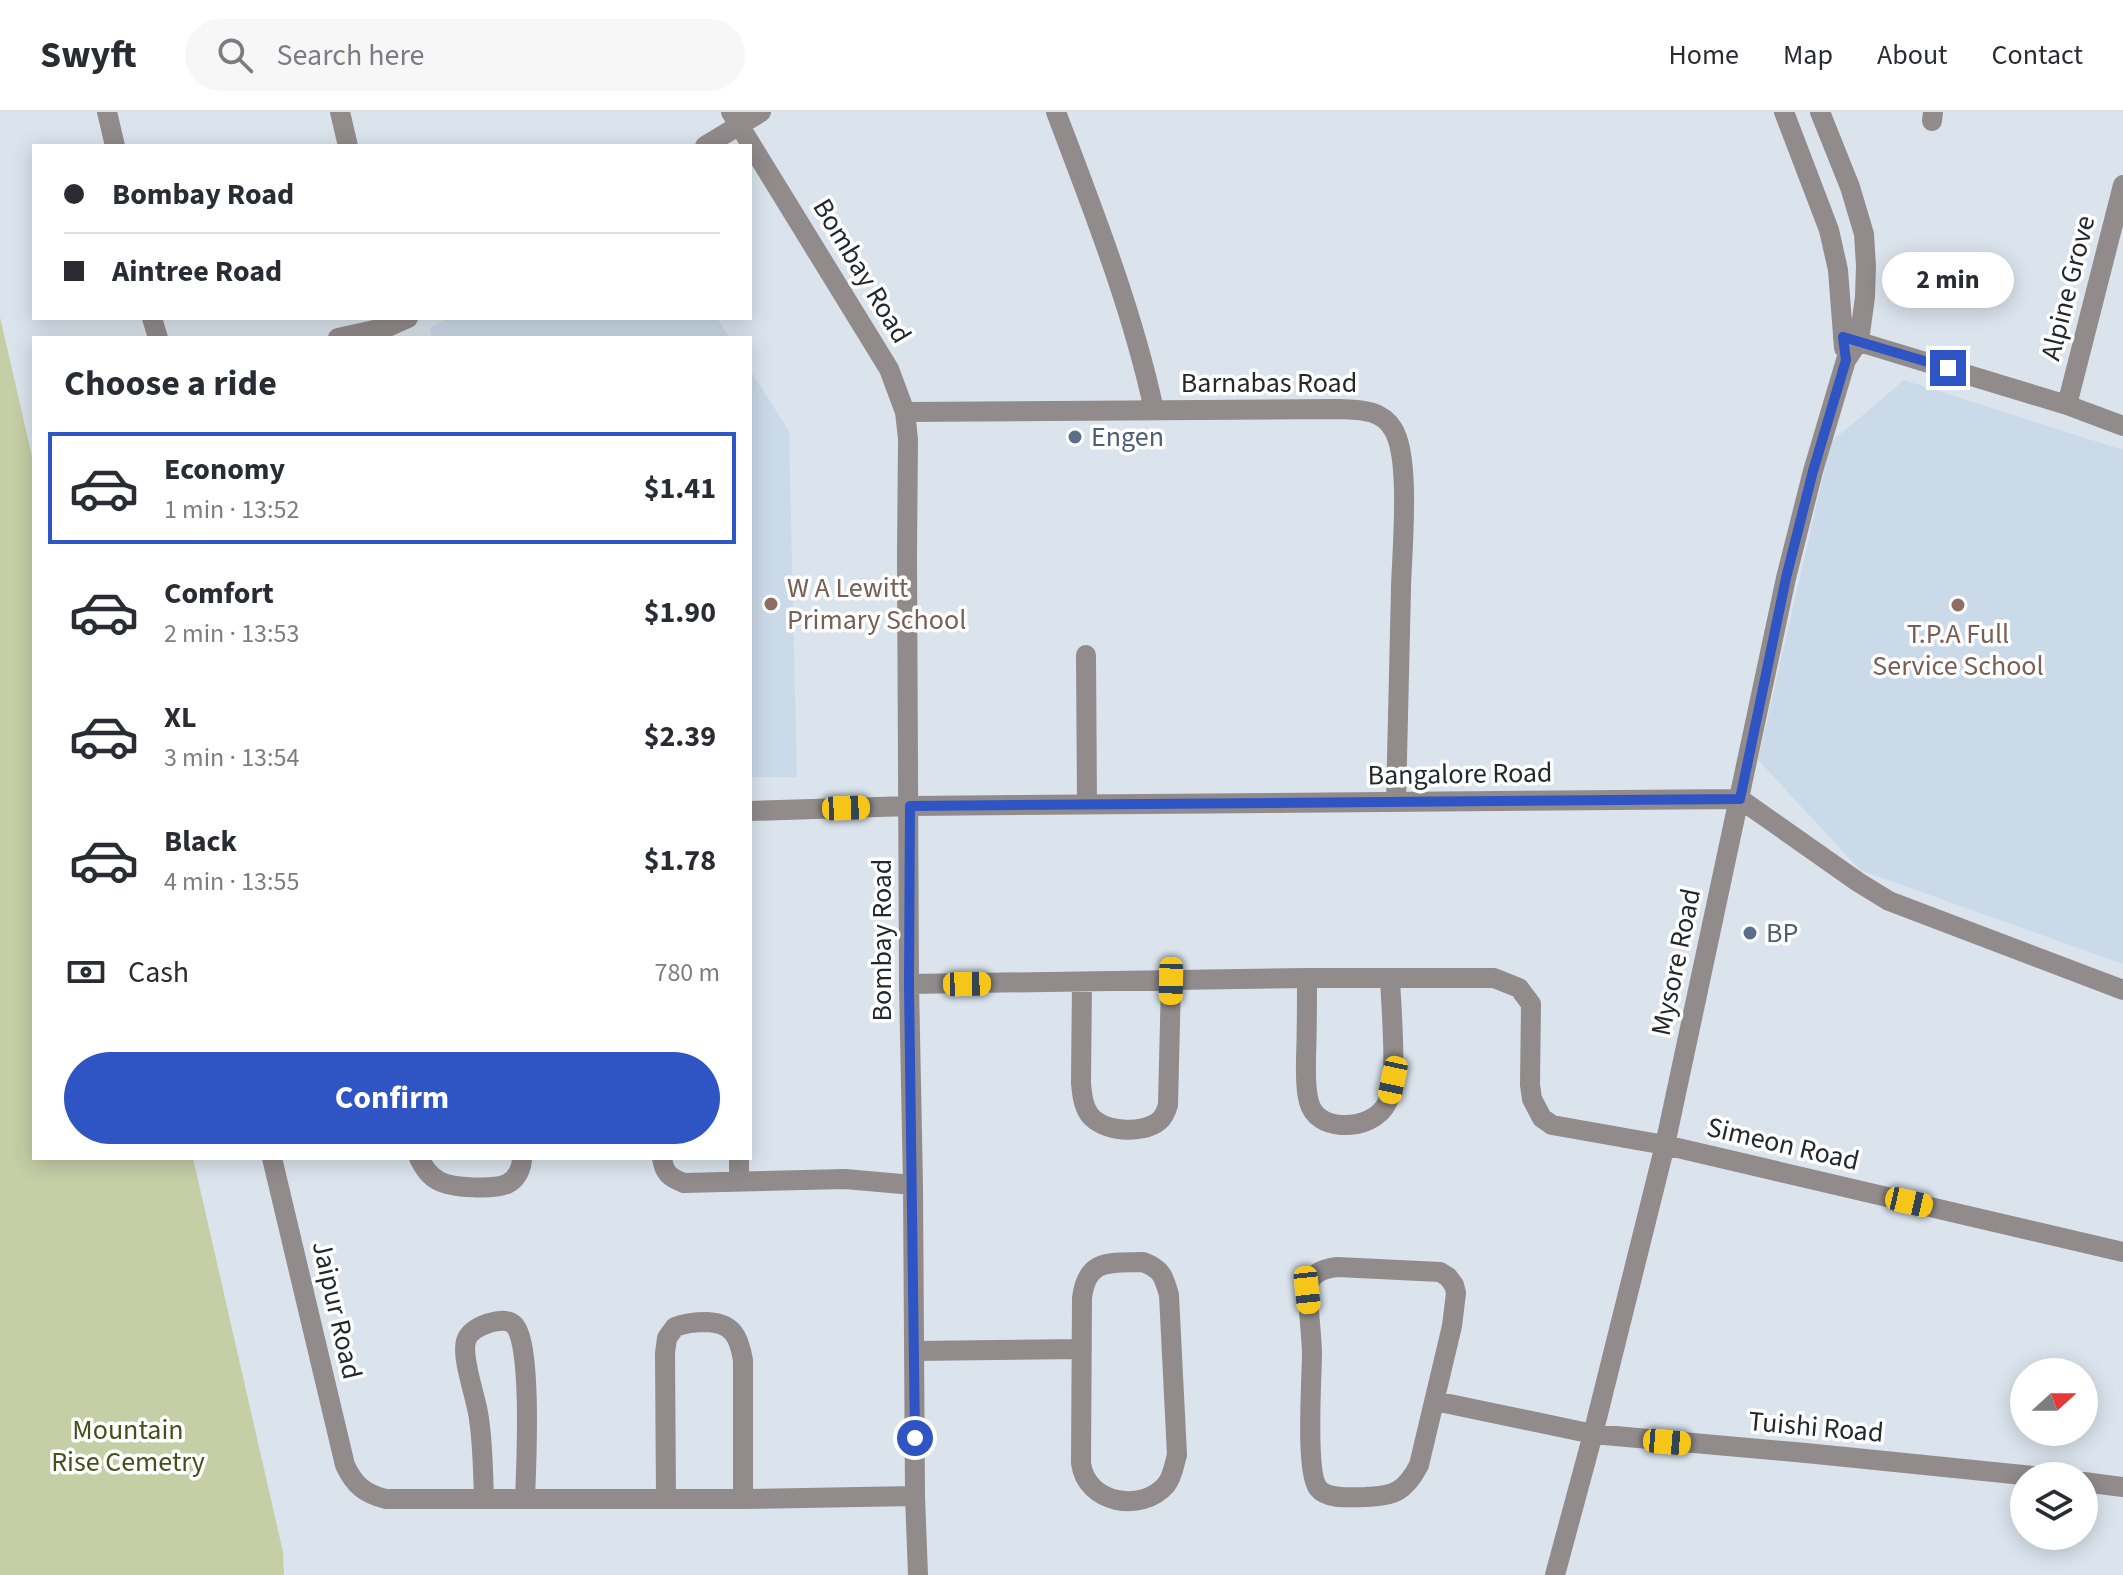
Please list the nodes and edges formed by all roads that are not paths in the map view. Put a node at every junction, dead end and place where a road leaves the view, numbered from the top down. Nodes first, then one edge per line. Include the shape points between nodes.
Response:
1 (107, 112) edge
2 (340, 112) edge
3 (761, 112) edge
4 (1056, 112) edge
5 (1784, 112) edge
6 (1820, 112) edge
7 (736, 119) edge
8 (115, 144) edge
9 (348, 144) edge
10 (707, 144) edge
11 (751, 144) edge
12 (752, 145) edge
13 (2123, 185) edge
14 (387, 322) edge
15 (344, 336) edge
16 (1851, 339) junction
17 (2067, 405) junction
18 (1154, 410) junction
19 (905, 412) junction
20 (2123, 426) edge
21 (1086, 655) dead end
22 (1740, 799) junction
23 (1396, 802) junction
24 (1087, 805) junction
25 (910, 806) junction
26 (752, 811) edge
27 (1307, 978) junction
28 (1390, 978) junction
29 (1171, 981) junction
30 (1082, 982) junction
31 (909, 984) junction
32 (2123, 990) edge
33 (1665, 1145) junction
34 (272, 1160) edge
35 (420, 1160) edge
36 (522, 1160) edge
37 (663, 1160) edge
38 (739, 1160) edge
39 (739, 1180) junction
40 (913, 1185) junction
41 (2123, 1252) edge
42 (1082, 1349) junction
43 (914, 1351) junction
44 (1435, 1401) junction
45 (1593, 1434) junction
46 (2010, 1474) edge
47 (2098, 1484) edge
48 (2123, 1487) edge
49 (915, 1496) junction
50 (484, 1499) junction
51 (525, 1499) junction
52 (666, 1499) junction
53 (743, 1499) junction
54 (918, 1575) edge
55 (1555, 1575) edge

1 - 8 street
2 - 9 street
3 - 7 street
4 - 18 street via 1116,278
5 - 16 street via 1829,230
6 - 16 street, Mysore Road via 1864,234 1865,297
7 - 10 street
7 - 11 street, Bombay Road
12 - 19 street, Bombay Road via 889,369
13 - 17 street, Alpine Grove
14 - 15 street
16 - 17 street
16 - 22 street, Mysore Road via 1786,578
17 - 20 street
18 - 19 street, Barnabas Road
18 - 23 street, Barnabas Road via 1354,410 1382,416 1391,425 1403,475
19 - 25 street, Bombay Road
21 - 24 street
22 - 23 street, Bangalore Road
22 - 32 street via 1889,901
22 - 33 street, Mysore Road
23 - 24 street, Bangalore Road
24 - 25 street, Bangalore Road
25 - 26 street, Bangalore Road
25 - 31 street, Bombay Road
27 - 28 street, Simeon Road
27 - 28 street via 1309,1103 1320,1119 1342,1125 1371,1119 1388,1102 1393,1080
27 - 29 street, Simeon Road
28 - 33 street, Simeon Road via 1494,978 1519,988 1531,1004 1530,1085 1542,1118 1564,1129
29 - 30 street, Simeon Road
29 - 30 street via 1168,1105 1161,1120 1136,1129 1104,1125 1087,1111 1081,1083
30 - 31 street, Simeon Road
31 - 40 street, Bombay Road
33 - 41 street, Simeon Road
33 - 45 street, Mysore Road
34 - 50 street, Jaipur Road via 343,1457 356,1485 386,1499
35 - 36 street via 441,1182 478,1187 507,1184
37 - 39 street via 667,1174 684,1183
38 - 39 street
39 - 40 street via 845,1179
40 - 43 street, Bombay Road
42 - 42 street via 1082,1298 1088,1274 1110,1263 1154,1266 1169,1295 1177,1455 1167,1484 1158,1492 1140,1499 1107,1498 1089,1485 1081,1463
42 - 43 street
43 - 49 street, Bombay Road
44 - 44 street via 1419,1465 1404,1488 1349,1498 1318,1489 1311,1461 1309,1280 1337,1267 1424,1270 1448,1277 1456,1293
44 - 45 street, Tuishi Road
45 - 46 street, Tuishi Road
45 - 55 street, Mysore Road
47 - 48 street
49 - 53 street
49 - 54 street, Bombay Road
50 - 51 street
50 - 51 street via 479,1419 465,1351 470,1334 499,1321 517,1329 525,1356
51 - 52 street
52 - 53 street
52 - 53 street via 667,1338 675,1327 701,1322 728,1327 740,1344

